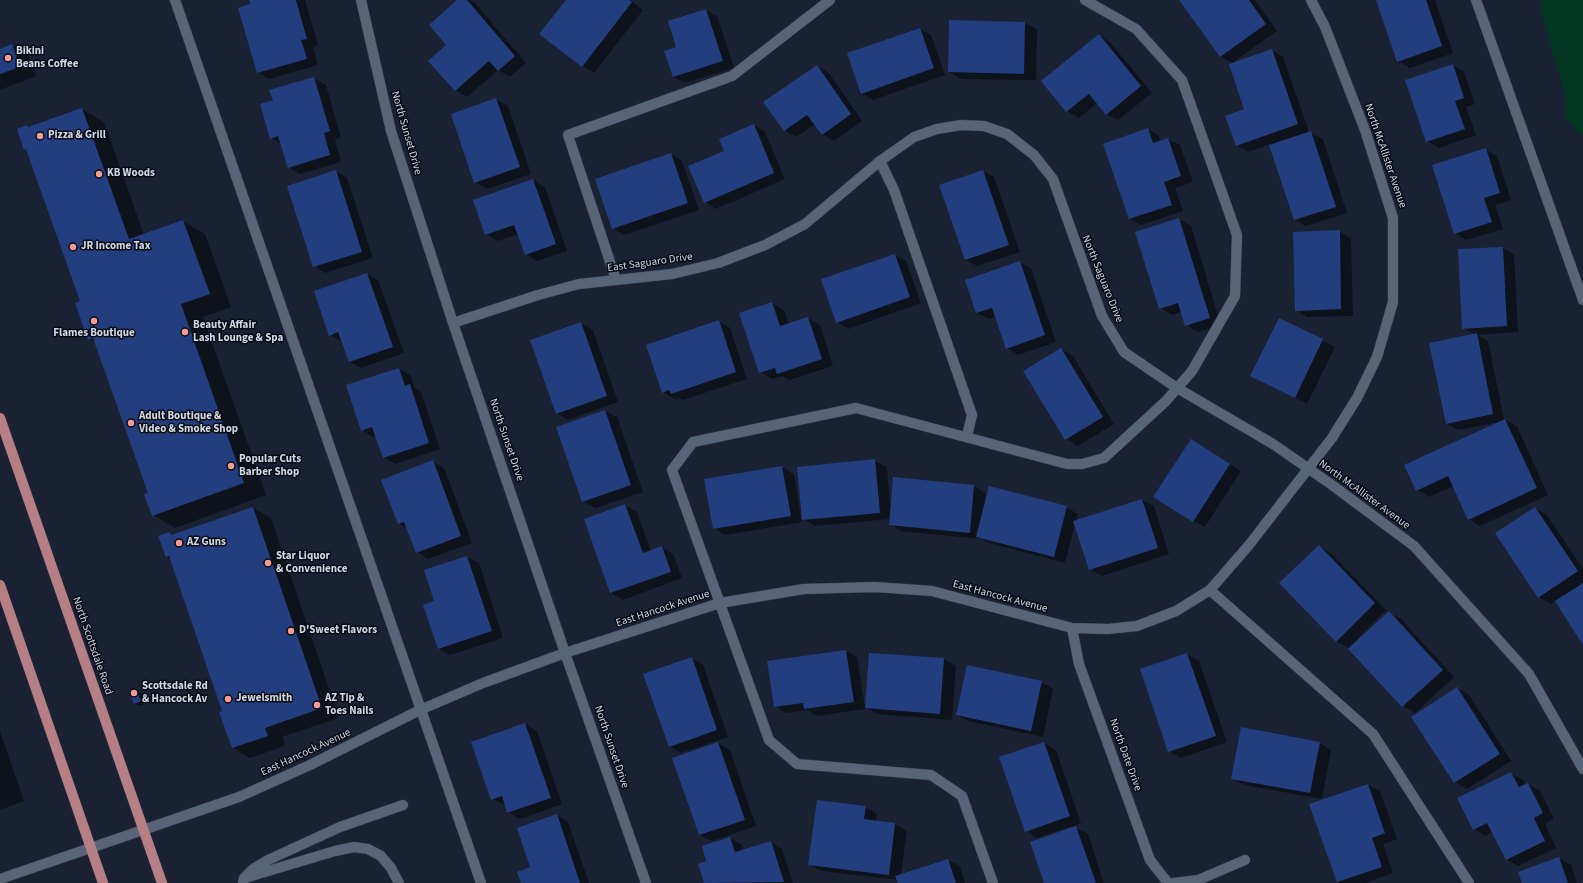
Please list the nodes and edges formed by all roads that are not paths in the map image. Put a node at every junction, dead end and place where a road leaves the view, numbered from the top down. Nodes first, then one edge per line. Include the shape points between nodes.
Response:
1 (176, 0) edge
2 (361, 0) edge
3 (830, 0) edge
4 (1085, 0) edge
5 (1311, 0) edge
6 (1476, 0) edge
7 (1007, 134) joint
8 (880, 161) junction
9 (616, 280) junction
10 (1583, 300) edge
11 (452, 323) junction
12 (1177, 388) junction
13 (0, 418) edge
14 (967, 436) junction
15 (1308, 470) junction
16 (0, 585) edge
17 (1210, 590) junction
18 (720, 603) junction
19 (1072, 628) junction
20 (565, 653) junction
21 (420, 710) junction
22 (1583, 769) edge
23 (402, 805) dead end
24 (143, 830) junction
25 (91, 848) junction
26 (1245, 860) dead end
27 (0, 879) edge
28 (243, 880) edge
29 (103, 883) edge
30 (162, 883) edge
31 (399, 883) edge
32 (481, 883) edge
33 (646, 883) edge
34 (993, 883) edge
35 (1168, 883) edge
36 (1174, 883) edge
37 (1469, 883) edge

1 - 21 street
2 - 11 street, North Sunset Drive via 391,132
3 - 9 street via 732,76 568,136
4 - 12 street via 1136,29 1182,80 1237,235 1235,296 1192,371
5 - 15 street, North McAllister Avenue via 1325,27 1365,130 1393,218 1393,302 1377,357 1357,398
6 - 10 street
7 - 8 street, East Saguaro Drive via 984,126 961,125 937,130 914,137
7 - 12 street, North Saguaro Drive via 1034,155 1053,179 1102,316 1124,352
8 - 9 street, East Saguaro Drive via 805,224 765,245 718,264 672,274
8 - 14 street via 894,190 972,415
9 - 11 street, East Saguaro Drive via 579,284
11 - 20 street, North Sunset Drive
12 - 14 street via 1104,458 1082,464 1067,464
12 - 15 street, North Saguaro Drive via 1273,444
13 - 24 main road, North Scottsdale Road
14 - 18 street via 856,408 693,442 672,470
15 - 17 street, East Hancock Avenue
15 - 22 street, North McAllister Avenue via 1332,484 1414,546 1529,674
16 - 25 main road
17 - 19 street, East Hancock Avenue via 1176,612 1136,626 1108,629
17 - 37 street via 1374,734
18 - 19 street, East Hancock Avenue via 804,589 875,588 932,592
18 - 20 street, East Hancock Avenue
18 - 34 street via 769,740 797,764 931,775 962,796
19 - 35 street, North Date Drive via 1079,664 1150,860
20 - 21 street, East Hancock Avenue via 483,683
20 - 33 street, North Sunset Drive
21 - 24 street, East Hancock Avenue via 239,797
21 - 32 street
23 - 28 street via 340,826 268,860 252,870
24 - 25 street, East Hancock Avenue
24 - 30 main road, North Scottsdale Road
25 - 27 street, East Hancock Avenue
25 - 29 main road
26 - 36 street via 1198,880
28 - 31 street via 354,847 368,849 381,856

